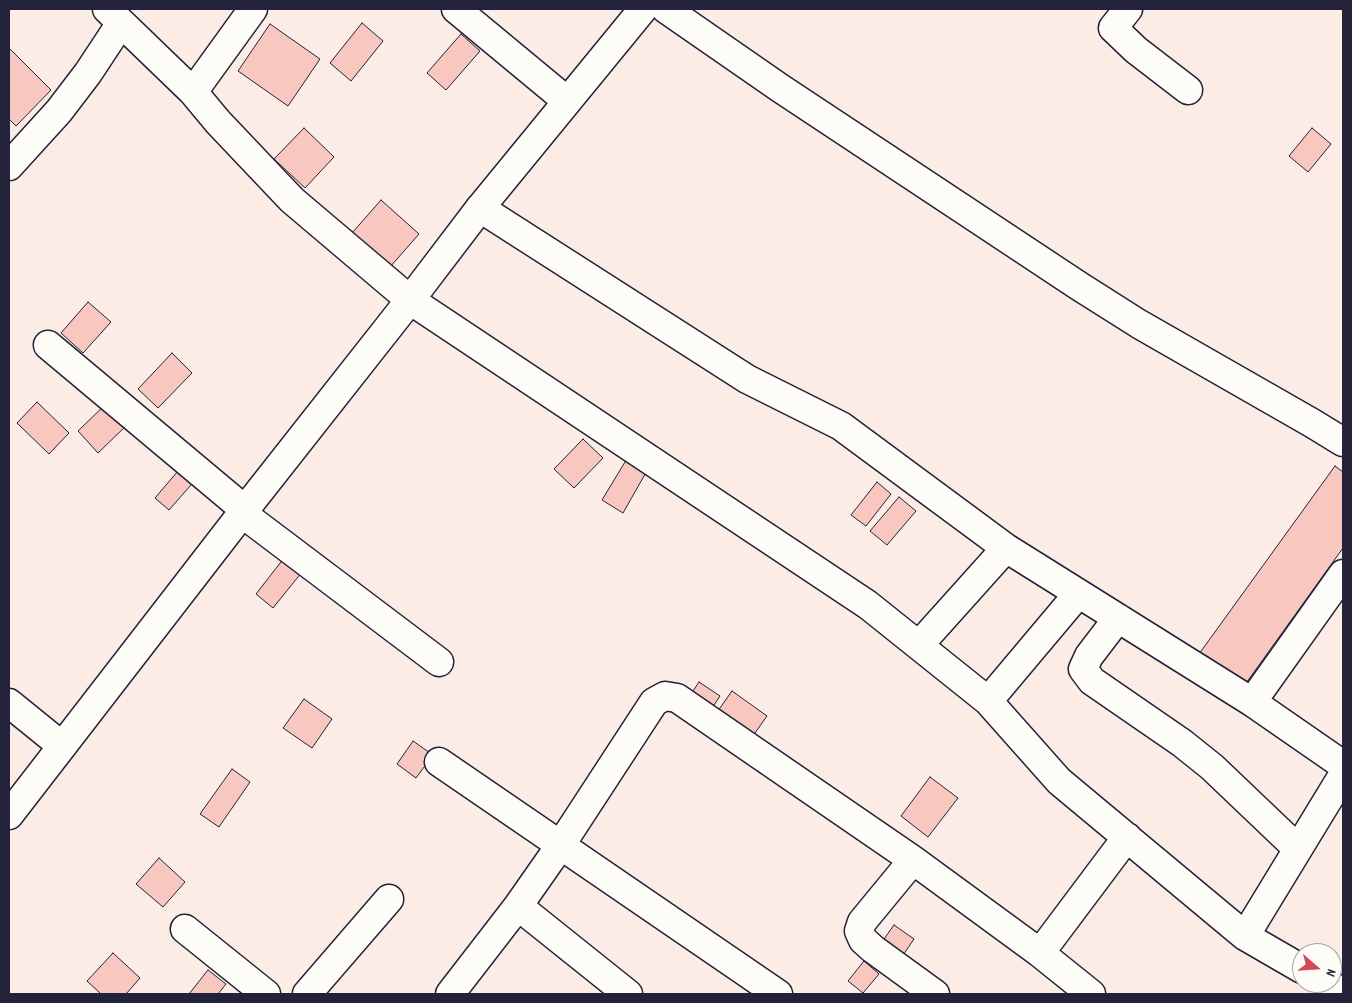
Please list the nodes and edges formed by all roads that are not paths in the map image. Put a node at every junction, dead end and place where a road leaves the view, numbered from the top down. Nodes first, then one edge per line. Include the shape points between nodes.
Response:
1 (253, 9) edge
2 (456, 9) edge
3 (643, 9) edge
4 (666, 9) edge
5 (1128, 9) edge
6 (114, 16) edge
7 (1188, 90) dead end
8 (193, 92) junction
9 (567, 101) junction
10 (9, 166) edge
11 (480, 208) junction
12 (410, 300) junction
13 (48, 345) dead end
14 (1343, 442) edge
15 (244, 512) junction
16 (1006, 548) junction
17 (1343, 574) edge
18 (1078, 594) junction
19 (1118, 618) junction
20 (919, 645) junction
21 (439, 662) dead end
22 (988, 701) junction
23 (1252, 702) junction
24 (9, 703) edge
25 (62, 746) junction
26 (439, 762) dead end
27 (1343, 765) edge
28 (1343, 775) edge
29 (9, 815) edge
30 (1127, 838) junction
31 (560, 846) junction
32 (1298, 849) junction
33 (913, 860) junction
34 (390, 899) dead end
35 (518, 906) junction
36 (185, 929) dead end
37 (1245, 936) junction
38 (1040, 952) junction
39 (1292, 963) edge
40 (266, 994) edge
41 (307, 994) edge
42 (450, 994) edge
43 (628, 994) edge
44 (778, 994) edge
45 (935, 994) edge
46 (1091, 994) edge

1 - 8 street
2 - 9 street
3 - 9 street
4 - 14 street via 1138,324
5 - 7 street via 1113,28
6 - 8 street
6 - 10 street via 88,73
8 - 12 street via 292,200
9 - 11 street
11 - 12 street
11 - 16 street via 747,379 840,426
12 - 15 street
12 - 20 street via 868,605
13 - 15 street
15 - 21 street
15 - 25 street
16 - 18 street
16 - 20 street
17 - 23 street
18 - 19 street
18 - 22 street
19 - 23 street
19 - 32 street via 1083,669 1092,681 1212,767
20 - 22 street
22 - 30 street via 1060,781
23 - 27 street
24 - 25 street
25 - 29 street
26 - 31 street
28 - 32 street
30 - 37 street
30 - 38 street
31 - 33 street via 654,702 665,696 676,698
31 - 35 street
31 - 44 street
32 - 37 street
33 - 38 street
33 - 45 street via 862,922 859,931 873,949
34 - 41 street
35 - 42 street
35 - 43 street
36 - 40 street
37 - 39 street
38 - 46 street

